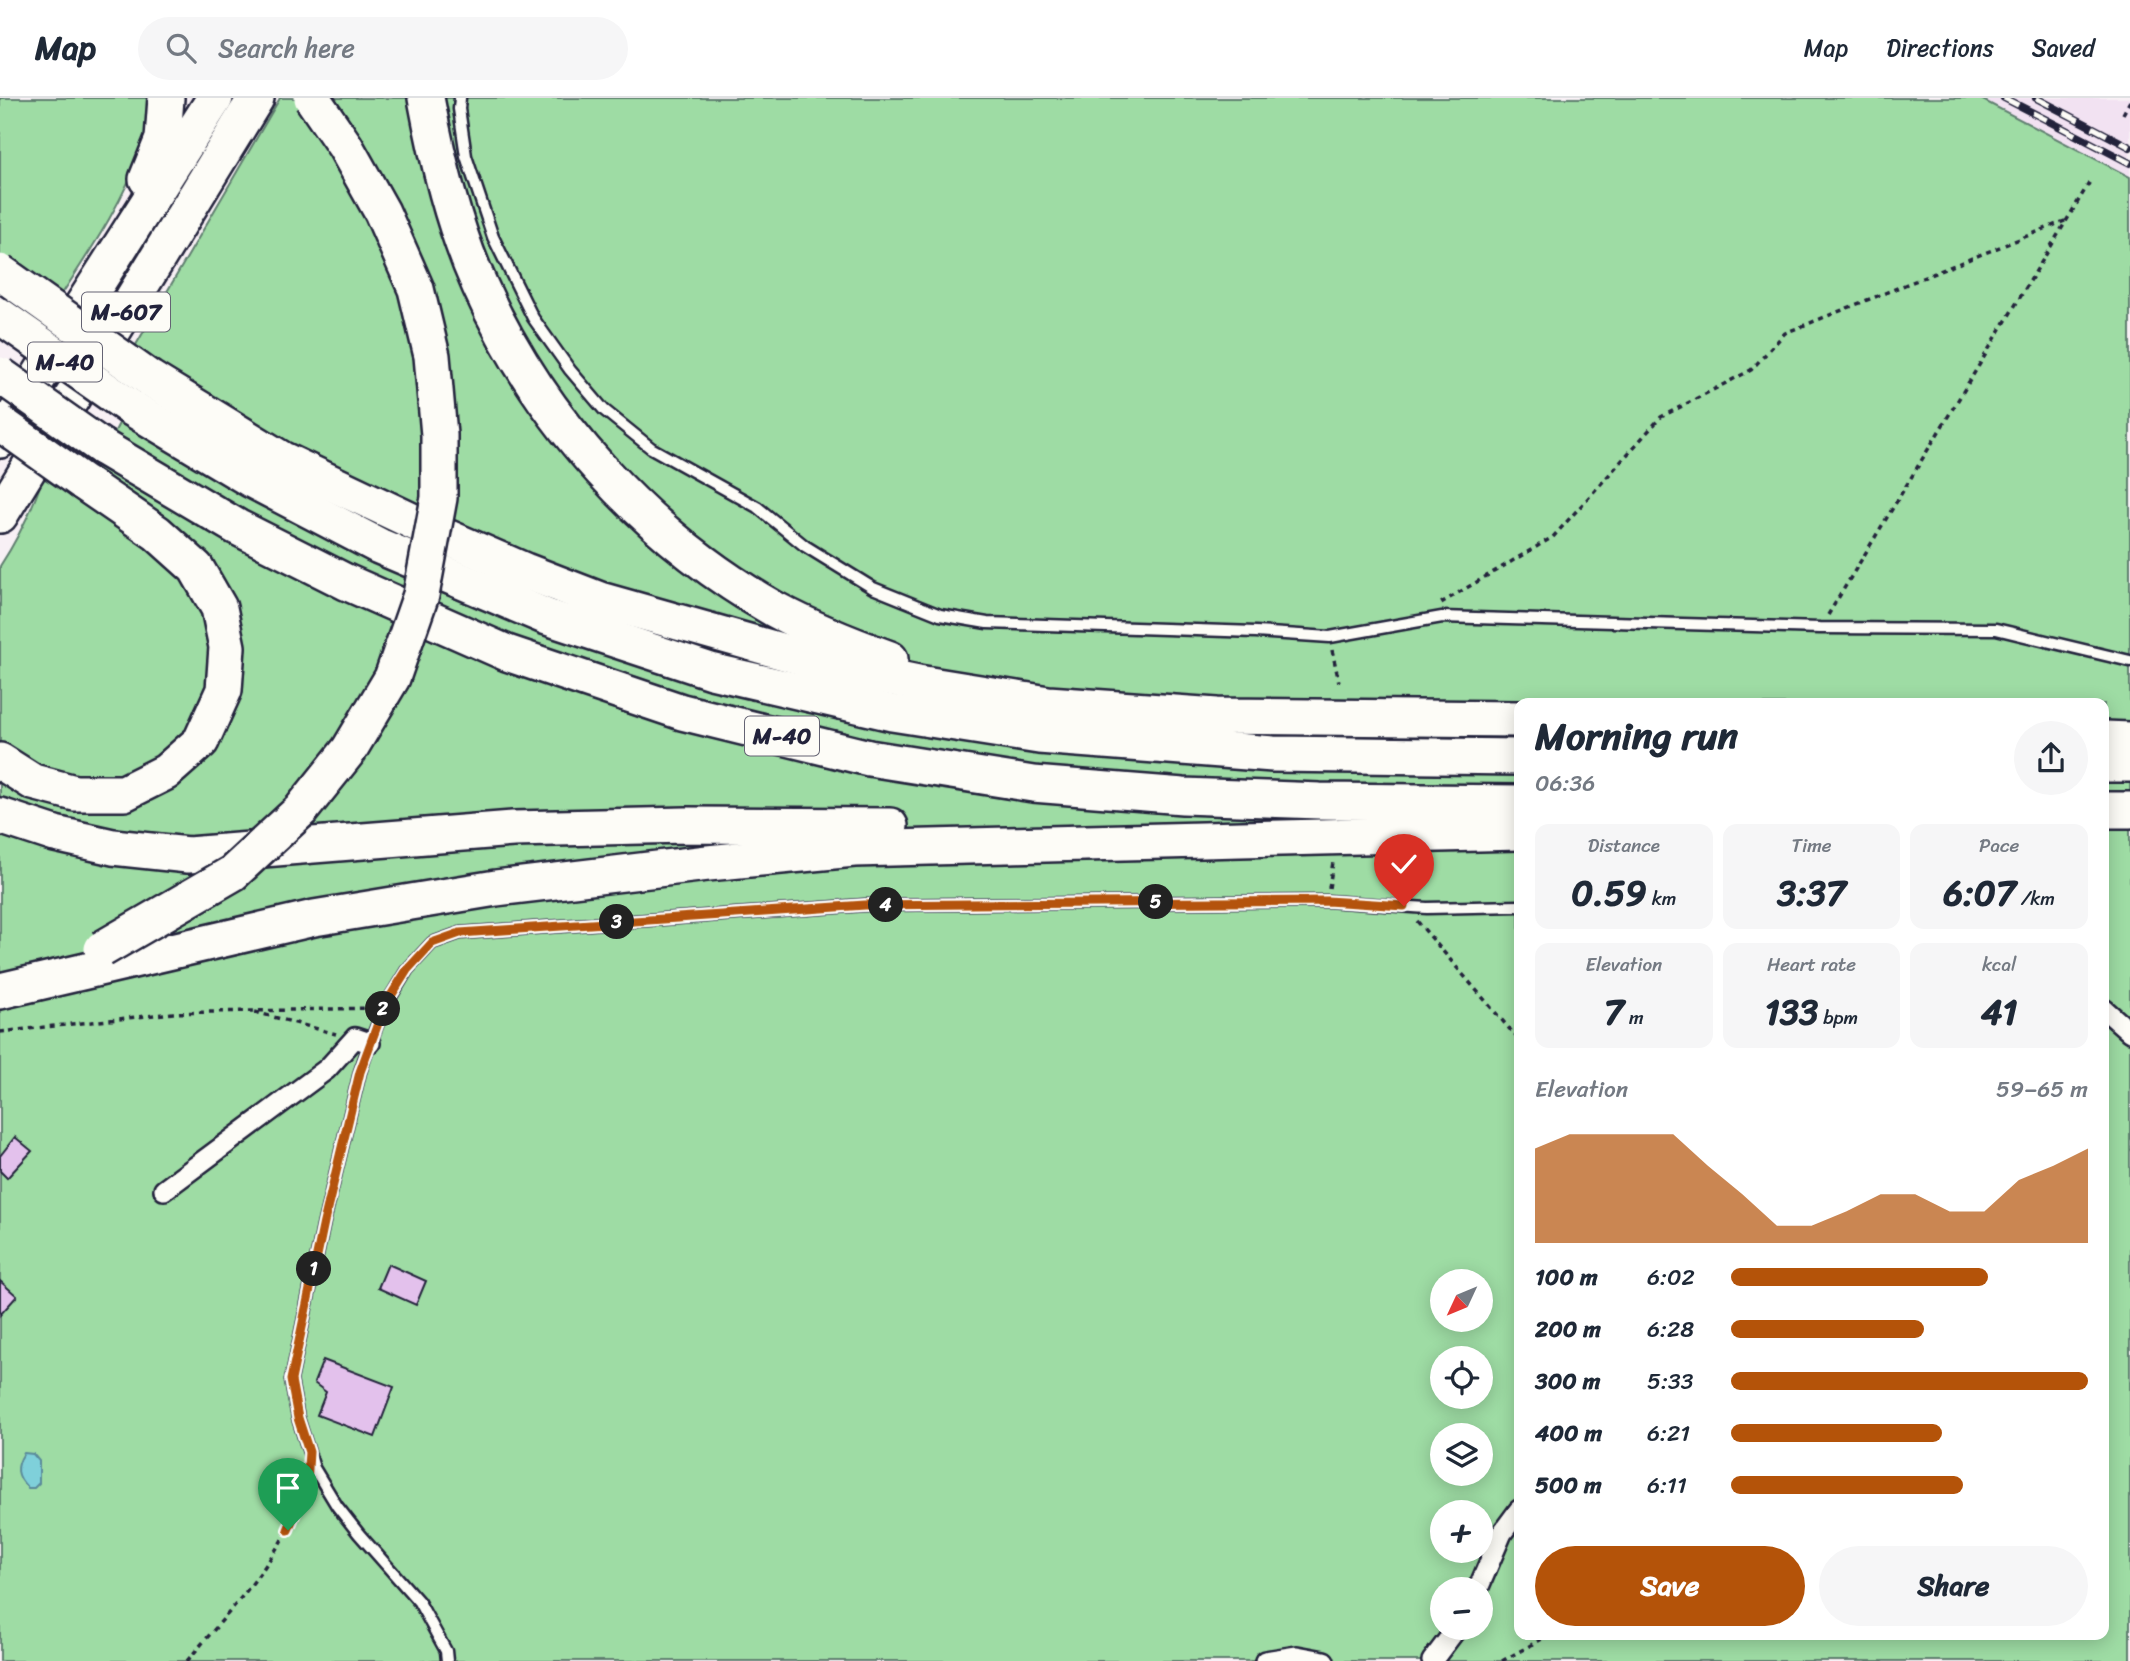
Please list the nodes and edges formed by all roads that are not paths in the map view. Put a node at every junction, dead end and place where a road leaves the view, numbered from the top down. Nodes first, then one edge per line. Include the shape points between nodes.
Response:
1 (166, 98) edge
2 (215, 98) edge
3 (256, 98) edge
4 (312, 98) edge
5 (426, 98) edge
6 (460, 98) edge
7 (0, 272) edge
8 (81, 308) junction
9 (0, 316) edge
10 (0, 375) edge
11 (0, 423) edge
12 (0, 440) edge
13 (29, 470) junction
14 (0, 515) edge
15 (0, 532) edge
16 (2130, 661) edge
17 (1514, 719) edge
18 (1514, 719) edge
19 (2109, 739) edge
20 (2130, 740) edge
21 (1514, 757) edge
22 (0, 761) edge
23 (2109, 764) edge
24 (2130, 764) edge
25 (1514, 803) edge
26 (2109, 810) edge
27 (2130, 810) edge
28 (0, 816) edge
29 (2130, 828) edge
30 (2109, 829) edge
31 (1514, 831) edge
32 (1514, 831) edge
33 (1514, 906) edge
34 (0, 985) edge
35 (0, 991) edge
36 (2109, 1013) edge
37 (2130, 1032) edge
38 (363, 1041) junction
39 (164, 1190) dead end
40 (1514, 1515) edge
41 (1483, 1577) edge
42 (1448, 1640) edge
43 (447, 1661) edge
44 (1265, 1661) edge
45 (1324, 1661) edge
46 (1432, 1661) edge

1 - 8 highway via 163,139 146,182
2 - 8 highway, M-607
3 - 13 highway, M-607
4 - 34 highway, bridge via 382,212 416,289 432,356 439,498 421,595 392,678 349,750 301,810 233,873 102,949
5 - 17 highway via 453,216 479,284 541,396 590,459 644,513 703,562 774,609 845,643 921,670 1021,690 1216,708
6 - 16 lane via 466,156 493,237 533,318 604,410 651,448 757,507 805,546 873,588 940,615 987,623 1330,637 1442,617 1996,629
7 - 18 highway, bridge via 149,378 281,459 435,532 600,600 830,665 1048,704 1217,716
8 - 12 highway, M-607
9 - 21 highway, M-40, bridge via 130,407 253,480 379,546 547,617 711,671 892,713 1039,736 1273,754
10 - 25 highway, M-40, bridge via 102,447 237,527 346,583 507,653 682,712 869,758 1033,784 1183,796
11 - 22 highway, bridge via 158,533 196,568 219,608 227,647 224,690 201,741 166,772 124,793 75,793 33,782
13 - 14 highway, M-607
13 - 15 highway
19 - 20 highway
23 - 24 highway
26 - 27 highway
28 - 31 highway via 113,847 188,855 513,829 686,825
29 - 30 highway
32 - 35 highway via 854,849 708,863 496,888 314,918
33 - 38 lane via 1427,908 1327,901 865,905 460,933 432,943 407,970
36 - 37 street
38 - 39 street
38 - 43 lane via 360,1072 291,1380 314,1468 337,1506 419,1602
40 - 41 street
42 - 46 street
44 - 45 street via 1297,1656

